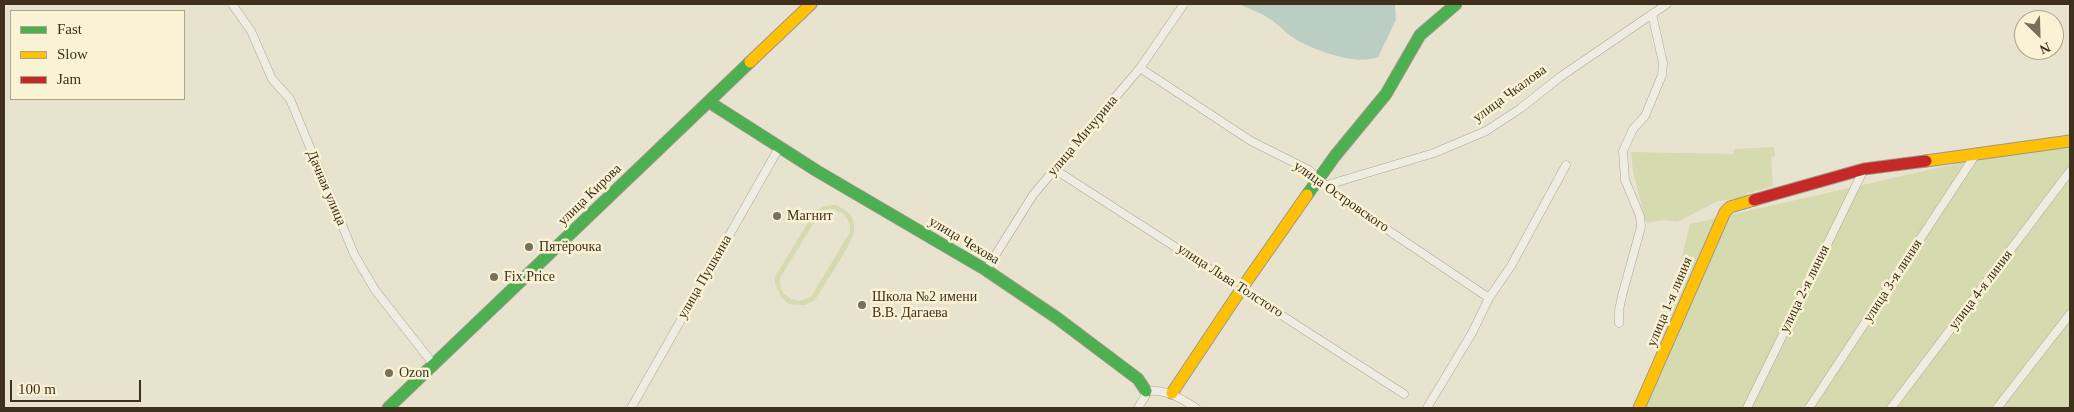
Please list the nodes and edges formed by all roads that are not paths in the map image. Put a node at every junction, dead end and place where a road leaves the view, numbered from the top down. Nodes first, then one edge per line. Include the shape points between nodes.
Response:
1 (232, 4) edge
2 (811, 4) edge
3 (1184, 4) edge
4 (1456, 4) edge
5 (1667, 4) edge
6 (1652, 14) junction
7 (1140, 68) junction
8 (709, 102) junction
9 (2070, 141) edge
10 (780, 146) junction
11 (1976, 154) junction
12 (1566, 165) dead end
13 (1054, 169) junction
14 (1864, 169) junction
15 (2070, 171) edge
16 (1323, 182) junction
17 (986, 270) junction
18 (1242, 288) junction
19 (1489, 298) junction
20 (2070, 314) edge
21 (1620, 323) dead end
22 (434, 365) junction
23 (1146, 391) junction
24 (1172, 393) junction
25 (1404, 394) dead end
26 (388, 408) edge
27 (631, 408) edge
28 (1138, 408) edge
29 (1196, 408) edge
30 (1427, 408) edge
31 (1640, 408) edge
32 (1747, 408) edge
33 (1809, 408) edge
34 (1891, 408) edge
35 (1997, 408) edge

1 - 22 street, Дачная улица via 251,31 272,79 290,99 354,254 375,290
2 - 8 street, улица Кирова
3 - 7 street, улица Мичурина
4 - 16 street via 1423,31 1386,94 1335,156
5 - 6 street, улица Чкалова
6 - 16 street, улица Чкалова via 1486,131 1434,153
6 - 21 street via 1663,63 1662,75 1645,116 1633,129 1623,151 1625,180 1640,216 1641,228 1619,310
7 - 13 street, улица Мичурина
7 - 16 street, улица Островского via 1251,141 1293,161
8 - 10 street, улица Чехова
8 - 22 street, улица Кирова
9 - 11 street
10 - 17 street, улица Чехова
10 - 27 street, улица Пушкина
11 - 14 street
11 - 33 street, улица 3-я линия
12 - 19 street via 1511,266
13 - 17 street, улица Мичурина via 1033,195
13 - 18 street, улица Льва Толстого
14 - 31 street, улица 1-я линия via 1730,207 1725,212
14 - 32 street, улица 2-я линия
15 - 34 street, улица 4-я линия
16 - 18 street
16 - 19 street, улица Островского via 1337,196
17 - 23 street, улица Чехова via 1094,345 1138,379
18 - 24 street
18 - 25 street, улица Льва Толстого
19 - 30 street
20 - 35 street
22 - 26 street, улица Кирова
23 - 24 street
23 - 28 street
24 - 29 street

